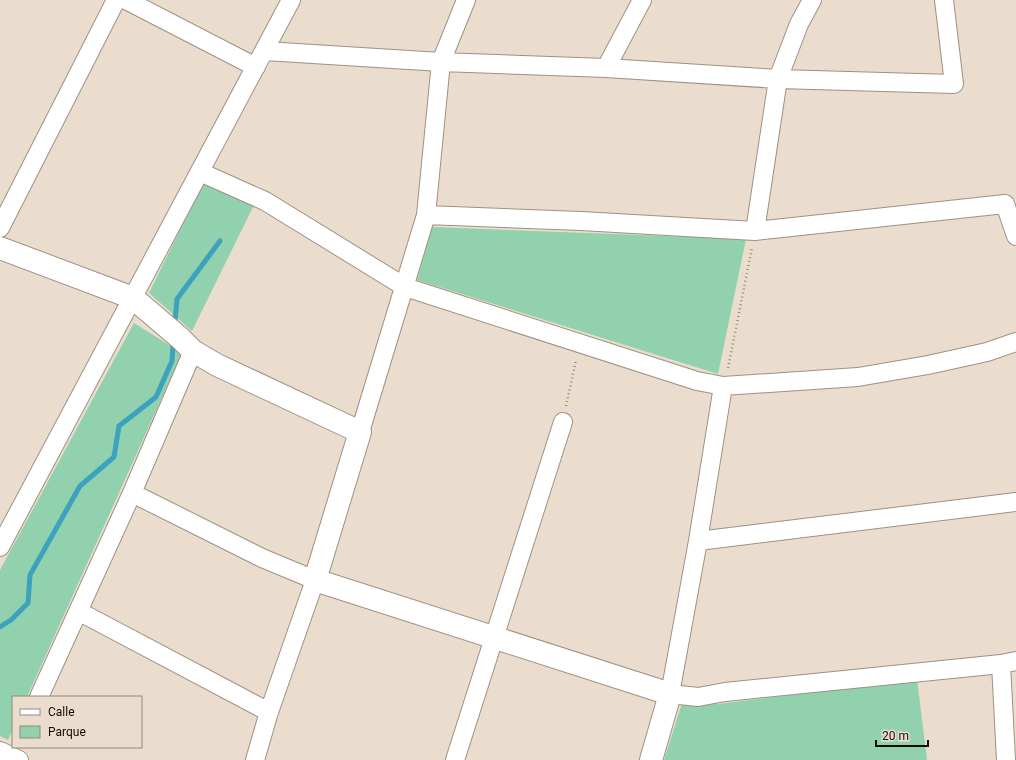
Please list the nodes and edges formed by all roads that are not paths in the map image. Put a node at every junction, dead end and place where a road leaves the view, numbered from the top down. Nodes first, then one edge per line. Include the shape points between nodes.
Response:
1 (116, 0) edge
2 (126, 0) edge
3 (292, 0) edge
4 (466, 0) edge
5 (642, 0) edge
6 (812, 0) edge
7 (941, 1) edge
8 (264, 51) junction
9 (441, 62) junction
10 (256, 66) junction
11 (606, 68) junction
12 (778, 79) junction
13 (200, 172) junction
14 (426, 215) junction
15 (0, 228) edge
16 (755, 230) junction
17 (1016, 236) edge
18 (0, 248) edge
19 (405, 287) junction
20 (133, 298) junction
21 (1016, 342) edge
22 (193, 351) junction
23 (723, 386) junction
24 (563, 422) road end
25 (360, 432) junction
26 (132, 493) junction
27 (1016, 502) edge
28 (698, 541) junction
29 (0, 547) edge
30 (315, 580) junction
31 (78, 611) junction
32 (494, 637) junction
33 (1009, 662) edge
34 (670, 694) junction
35 (39, 696) edge
36 (269, 712) junction
37 (255, 760) edge
38 (455, 760) edge
39 (651, 760) edge
40 (1006, 760) edge

1 - 15 street
2 - 10 street
3 - 8 street
4 - 9 street
5 - 11 street
6 - 12 street via 799,24
7 - 12 street via 954,84
8 - 9 street
8 - 10 street
9 - 11 street
9 - 14 street
10 - 13 street
11 - 12 street
12 - 16 street
13 - 19 street via 265,201
13 - 20 street
14 - 16 street
14 - 19 street
16 - 17 street via 1005,204
18 - 20 street
19 - 23 street via 683,377
19 - 25 street
20 - 22 street
20 - 29 street
21 - 23 street via 987,352 928,365 858,376
22 - 25 street via 217,365
22 - 26 street
23 - 28 street
24 - 32 street
25 - 30 street
26 - 30 street via 262,558
26 - 31 street
27 - 28 street
28 - 34 street
30 - 32 street
30 - 36 street
31 - 35 street
31 - 36 street
32 - 34 street
32 - 38 street
33 - 34 street via 698,696
33 - 40 street
34 - 39 street
36 - 37 street

